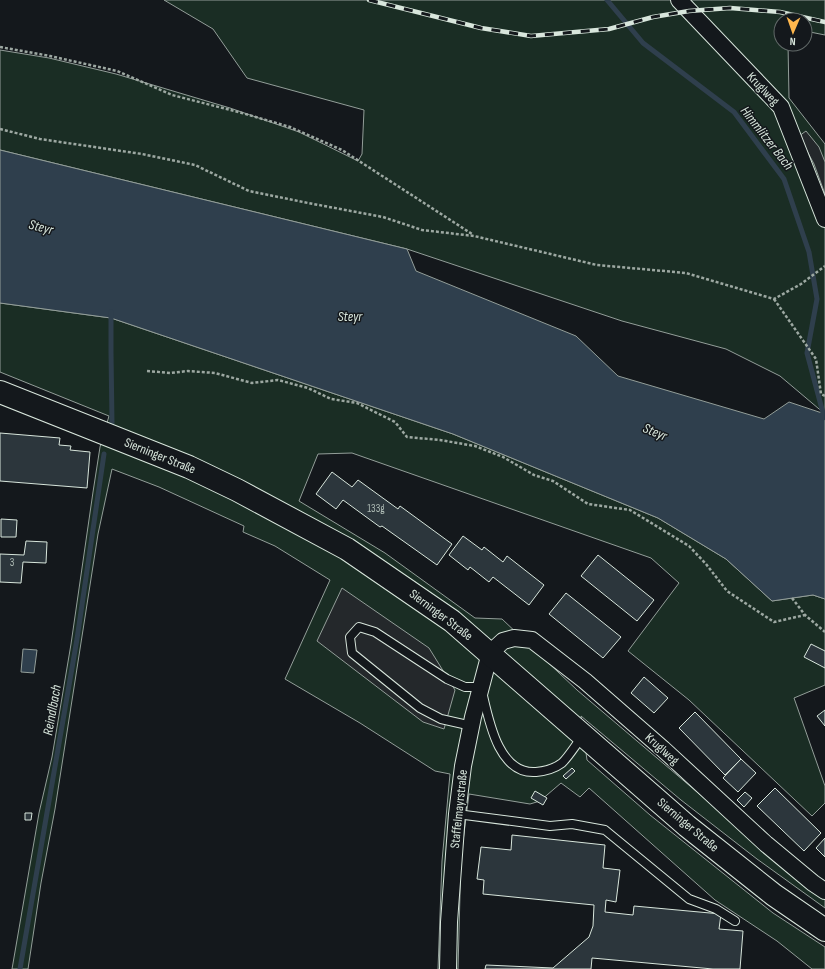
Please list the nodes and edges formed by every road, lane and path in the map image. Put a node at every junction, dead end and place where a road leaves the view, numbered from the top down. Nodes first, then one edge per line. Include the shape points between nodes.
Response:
1 (679, 0) edge
2 (0, 47) edge
3 (0, 129) edge
4 (825, 219) edge
5 (474, 236) junction
6 (825, 266) edge
7 (774, 299) junction
8 (147, 371) dead end
9 (0, 392) edge
10 (825, 396) edge
11 (792, 598) dead end
12 (805, 615) junction
13 (825, 632) edge
14 (490, 653) junction
15 (481, 687) junction
16 (472, 726) junction
17 (584, 735) junction
18 (457, 814) junction
19 (825, 891) edge
20 (735, 921) dead end
21 (825, 930) edge
22 (448, 969) edge

1 - 4 street, Kruglweg via 781,107
2 - 5 path via 117,71 172,95 290,127 342,150
3 - 5 path via 40,139 120,150 195,165 249,191 383,217 422,230
5 - 7 path via 597,265 686,273
6 - 7 path via 801,284
7 - 10 path via 816,359 821,394
8 - 12 path via 215,374 252,383 278,380 308,388 330,399 357,403 395,422 407,437 475,446 503,457 534,475 553,481 588,504 630,510 689,546 727,591 774,622
9 - 14 main road, Sierninger Straße via 189,467 333,541 452,621
11 - 12 path
12 - 13 path
14 - 15 street, Staffelmayrstraße
14 - 17 main road, Sierninger Straße
14 - 19 street, Kruglweg via 503,641 514,638 532,640 585,681 766,844
15 - 16 street, Staffelmayrstraße
15 - 16 lane via 465,687 447,680 375,632 359,627 350,637 352,653 420,708 441,719
15 - 17 lane via 489,721 500,749 512,765 528,772 548,771 562,763
16 - 18 street, Staffelmayrstraße via 463,766
17 - 21 main road, Sierninger Straße via 729,860
18 - 20 lane via 550,826 572,824 605,830 689,899 716,909
18 - 22 street, Staffelmayrstraße

